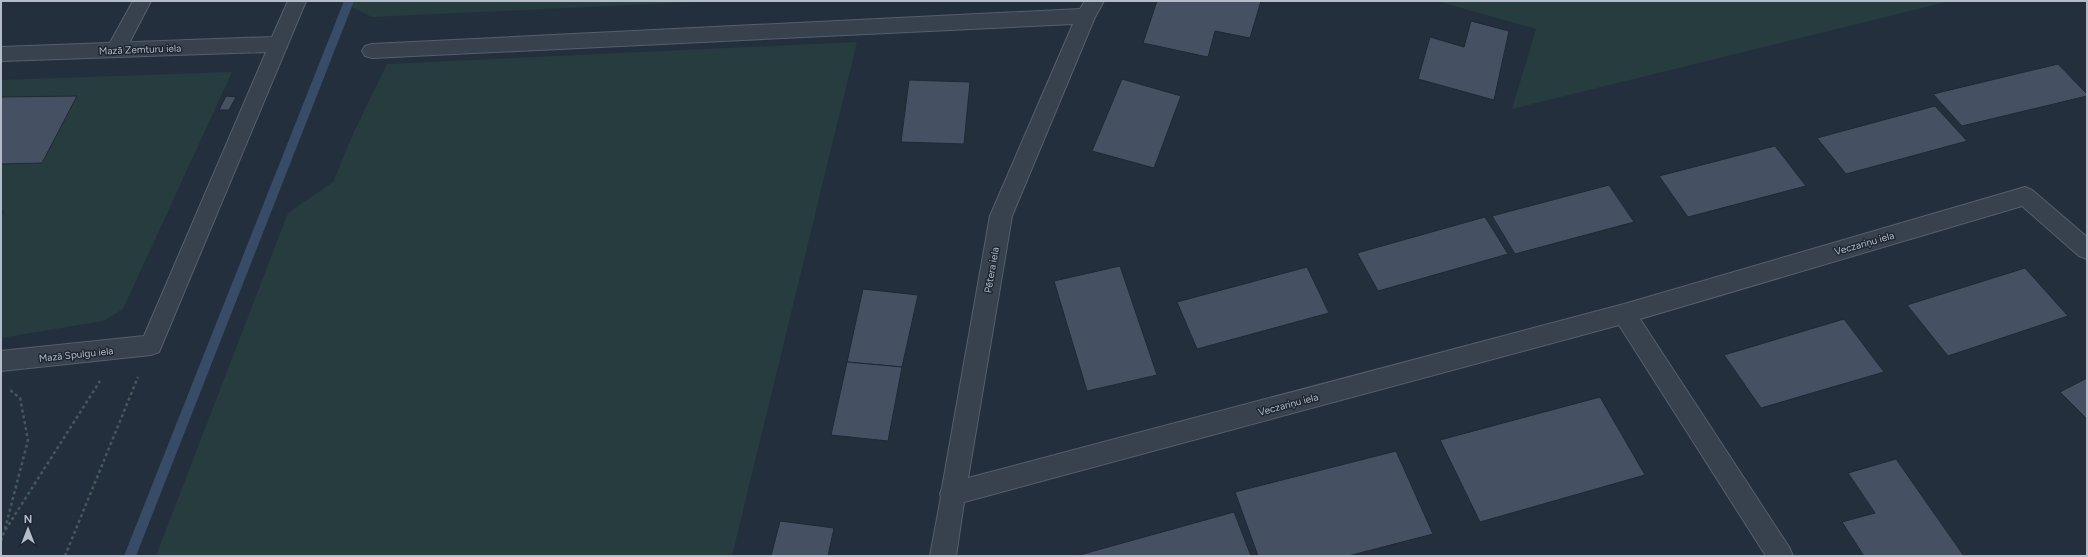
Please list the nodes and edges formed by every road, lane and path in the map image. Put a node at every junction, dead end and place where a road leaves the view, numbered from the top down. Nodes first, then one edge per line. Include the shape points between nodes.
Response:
1 (142, 1) edge
2 (297, 1) edge
3 (1091, 8) edge
4 (278, 44) junction
5 (116, 50) junction
6 (372, 51) dead end
7 (1, 54) edge
8 (2087, 250) edge
9 (1624, 314) junction
10 (151, 345) junction
11 (120, 349) junction
12 (1, 362) edge
13 (6, 386) dead end
14 (952, 494) junction
15 (4, 532) junction
16 (1, 541) edge
17 (65, 556) edge
18 (943, 556) edge
19 (1780, 556) edge

1 - 5 street
2 - 4 street
3 - 6 street
3 - 14 street, Pētera iela via 1001,216
4 - 5 street, Mazā Zemturu iela
4 - 10 street
5 - 7 street, Mazā Zemturu iela
8 - 9 street, Veczariņu iela via 2025,196
9 - 14 street, Veczariņu iela
9 - 19 street
10 - 11 street, Mazā Spulgu iela
10 - 17 path
11 - 12 street, Mazā Spulgu iela
11 - 15 path
13 - 15 path via 20,398 28,440
14 - 18 street, Pētera iela
15 - 16 path

